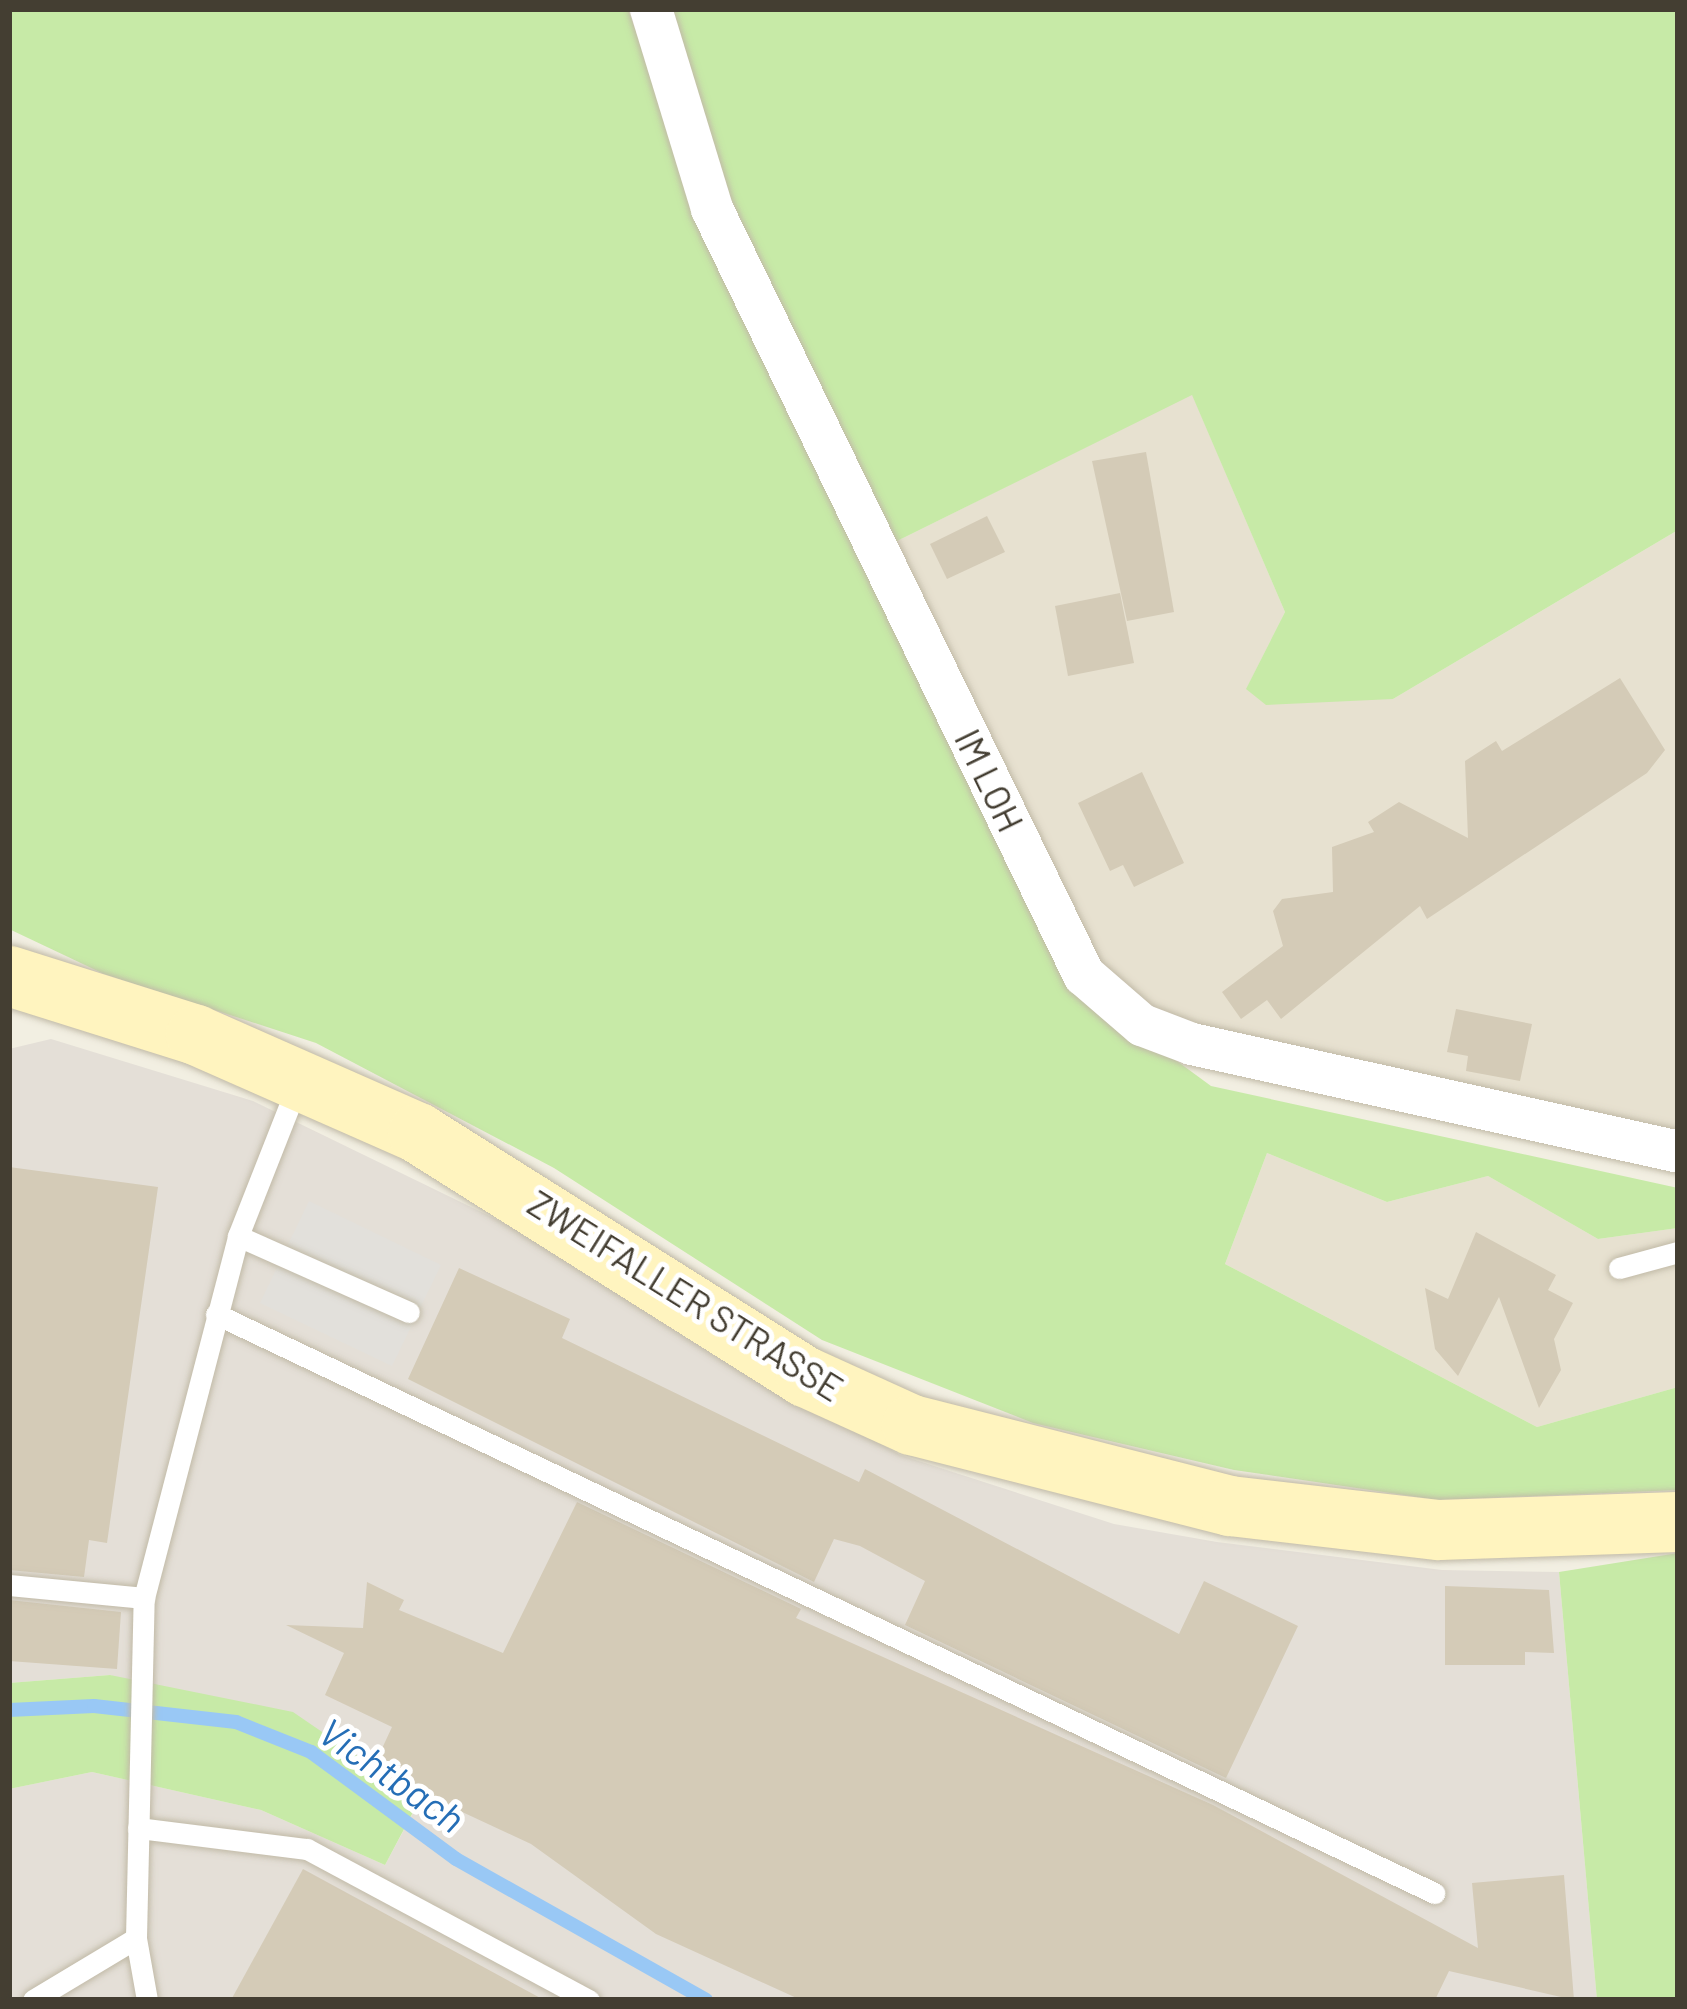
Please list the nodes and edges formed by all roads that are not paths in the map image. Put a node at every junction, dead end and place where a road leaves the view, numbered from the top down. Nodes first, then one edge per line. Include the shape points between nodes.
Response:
1 (651, 9) edge
2 (9, 976) edge
3 (301, 1078) junction
4 (1678, 1152) edge
5 (238, 1236) junction
6 (1678, 1252) edge
7 (1618, 1268) dead end
8 (409, 1312) dead end
9 (216, 1314) junction
10 (1678, 1522) edge
11 (9, 1585) edge
12 (143, 1598) junction
13 (138, 1828) junction
14 (1434, 1893) dead end
15 (136, 1938) junction
16 (33, 2000) edge
17 (147, 2000) edge
18 (590, 2000) edge

1 - 4 street, IM LOH via 712,209 1084,974 1142,1025 1192,1044
2 - 3 main road, ZWEIFALLER STRASSE
3 - 5 lane
3 - 10 main road, ZWEIFALLER STRASSE via 529,1196 806,1377 912,1425 1230,1506 1438,1530
5 - 8 lane
5 - 9 lane
6 - 7 lane
9 - 12 lane
9 - 14 lane
11 - 12 lane
12 - 13 lane
13 - 15 lane
13 - 18 lane via 307,1850
15 - 16 lane
15 - 17 lane

